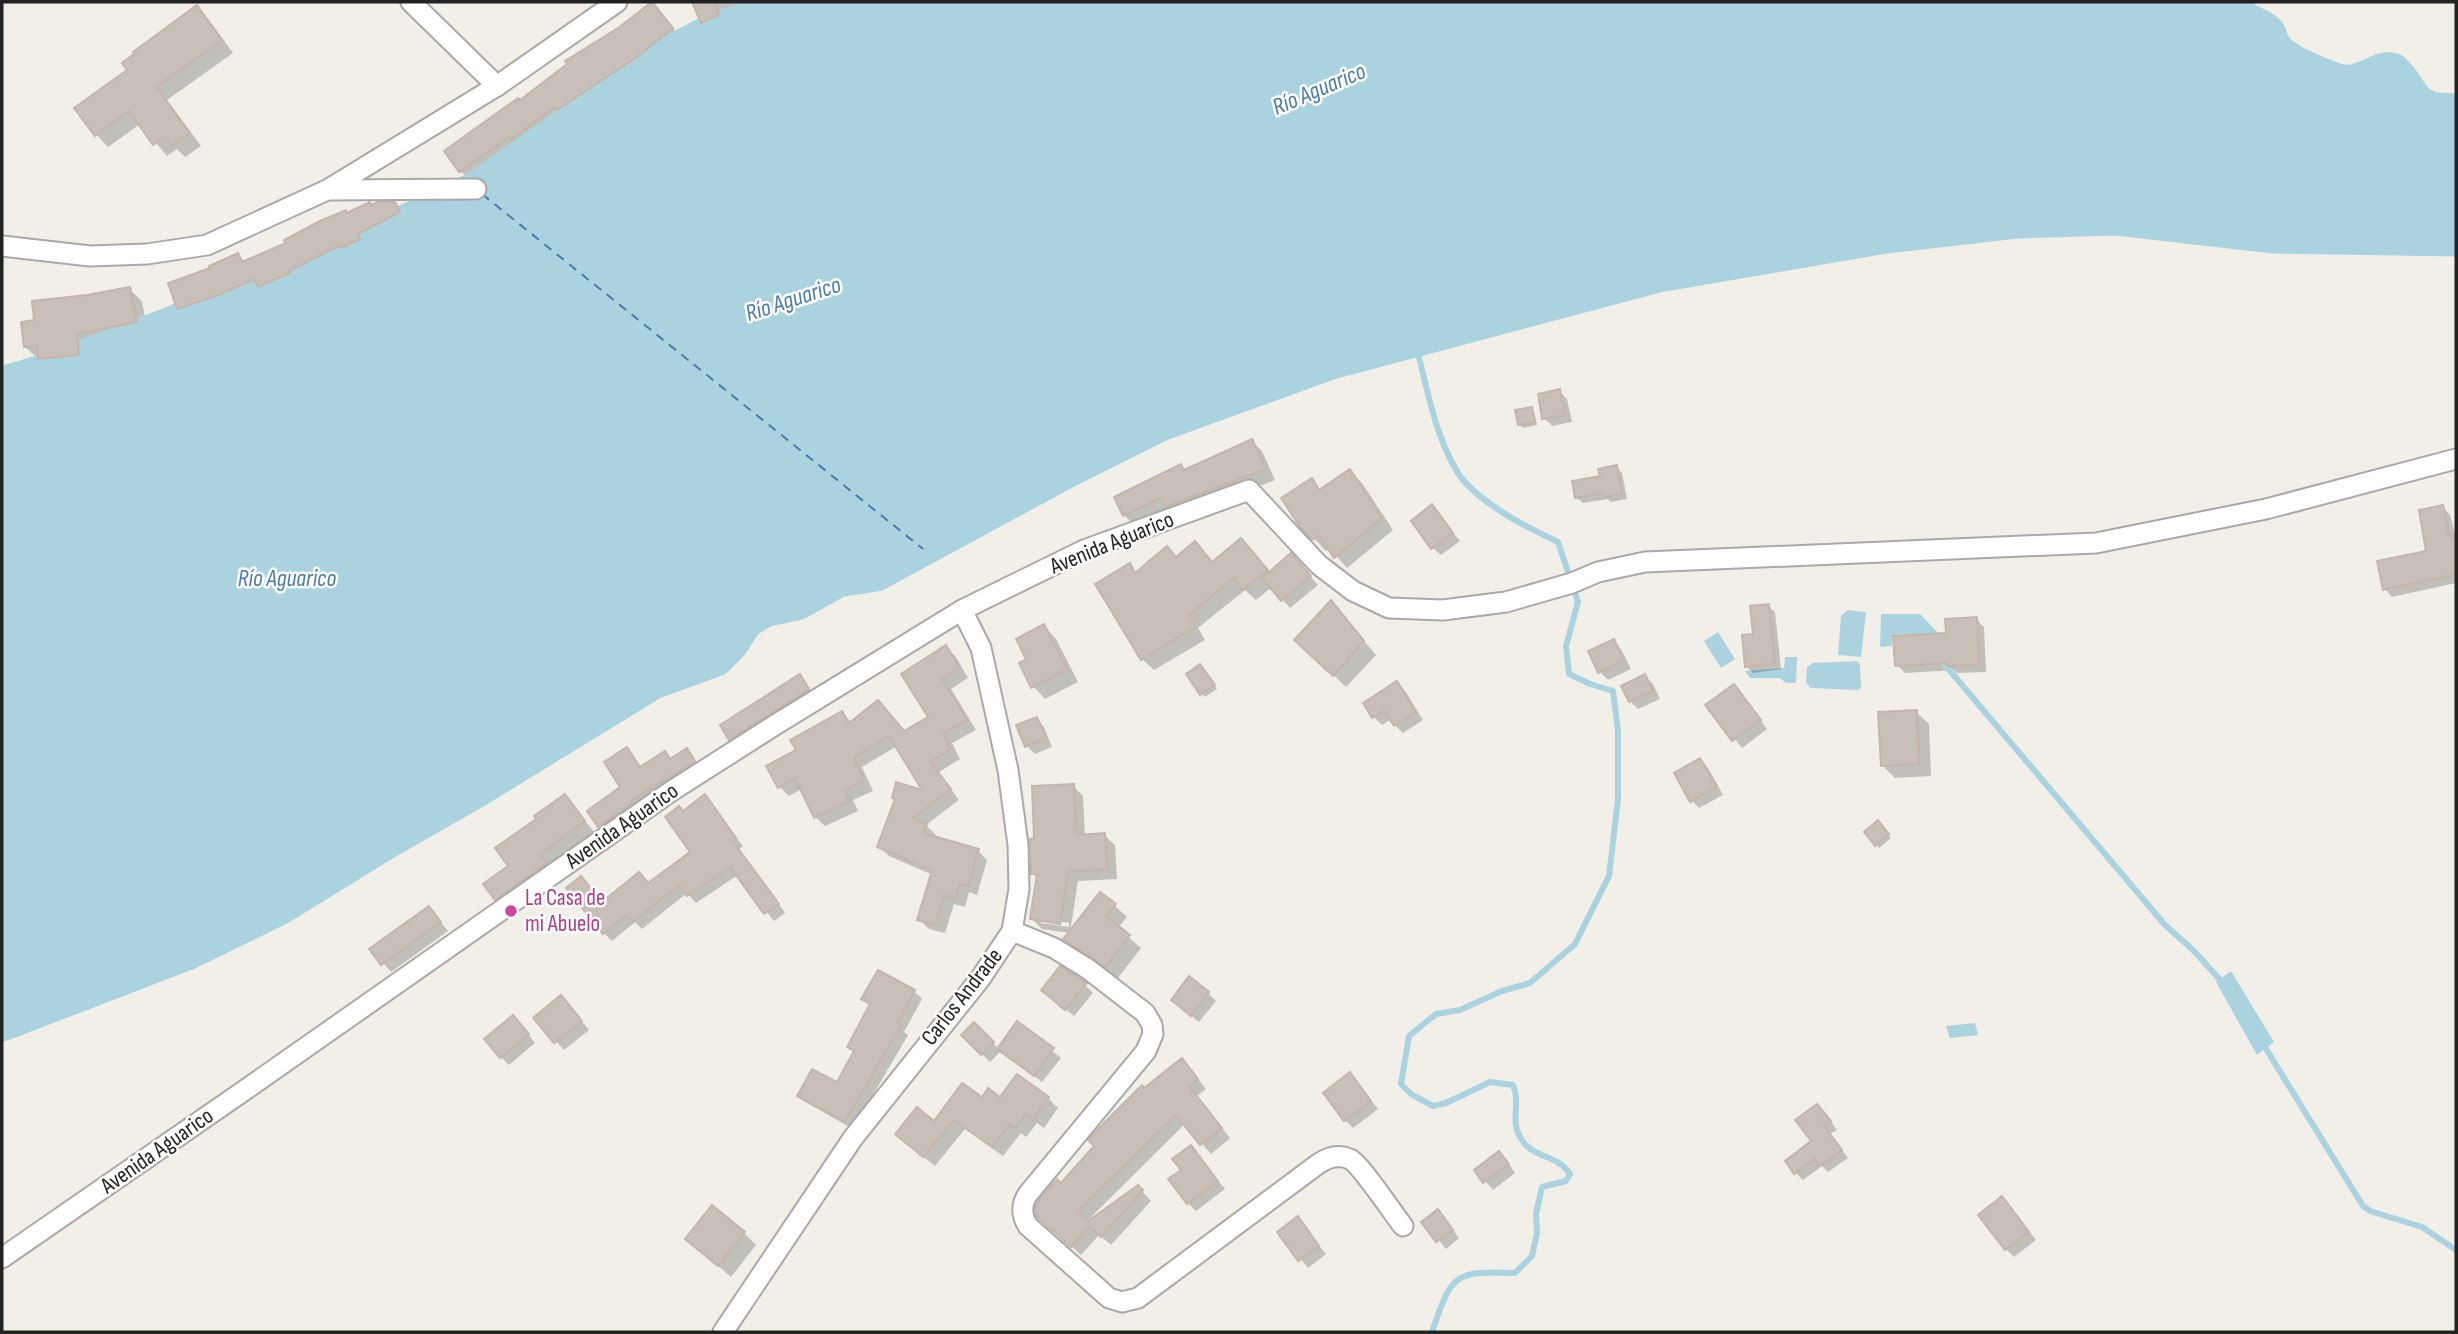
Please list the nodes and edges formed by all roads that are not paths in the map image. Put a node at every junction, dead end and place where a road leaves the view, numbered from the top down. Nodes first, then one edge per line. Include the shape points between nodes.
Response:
1 (411, 2) edge
2 (617, 2) edge
3 (496, 86) junction
4 (476, 189) dead end
5 (327, 190) junction
6 (2, 246) edge
7 (2456, 459) edge
8 (962, 610) junction
9 (1012, 930) junction
10 (1403, 1226) dead end
11 (2, 1258) edge
12 (723, 1332) edge

1 - 3 street
2 - 3 street
3 - 5 street
4 - 5 street
5 - 6 street via 207,244 147,254 90,256
7 - 8 street, Avenida Aguarico via 2266,509 2096,543 1645,562 1506,602 1443,610 1389,608 1353,591 1319,565 1249,490 1084,551
8 - 9 street, Carlos Andrade via 981,648 1008,770 1019,889
8 - 11 street, Avenida Aguarico via 670,792
9 - 10 street via 1054,948 1088,970 1145,1013 1152,1025 1146,1051 1023,1205 1028,1226 1103,1294 1122,1301 1138,1298 1332,1157 1354,1162
9 - 12 street, Carlos Andrade via 980,979 853,1138

